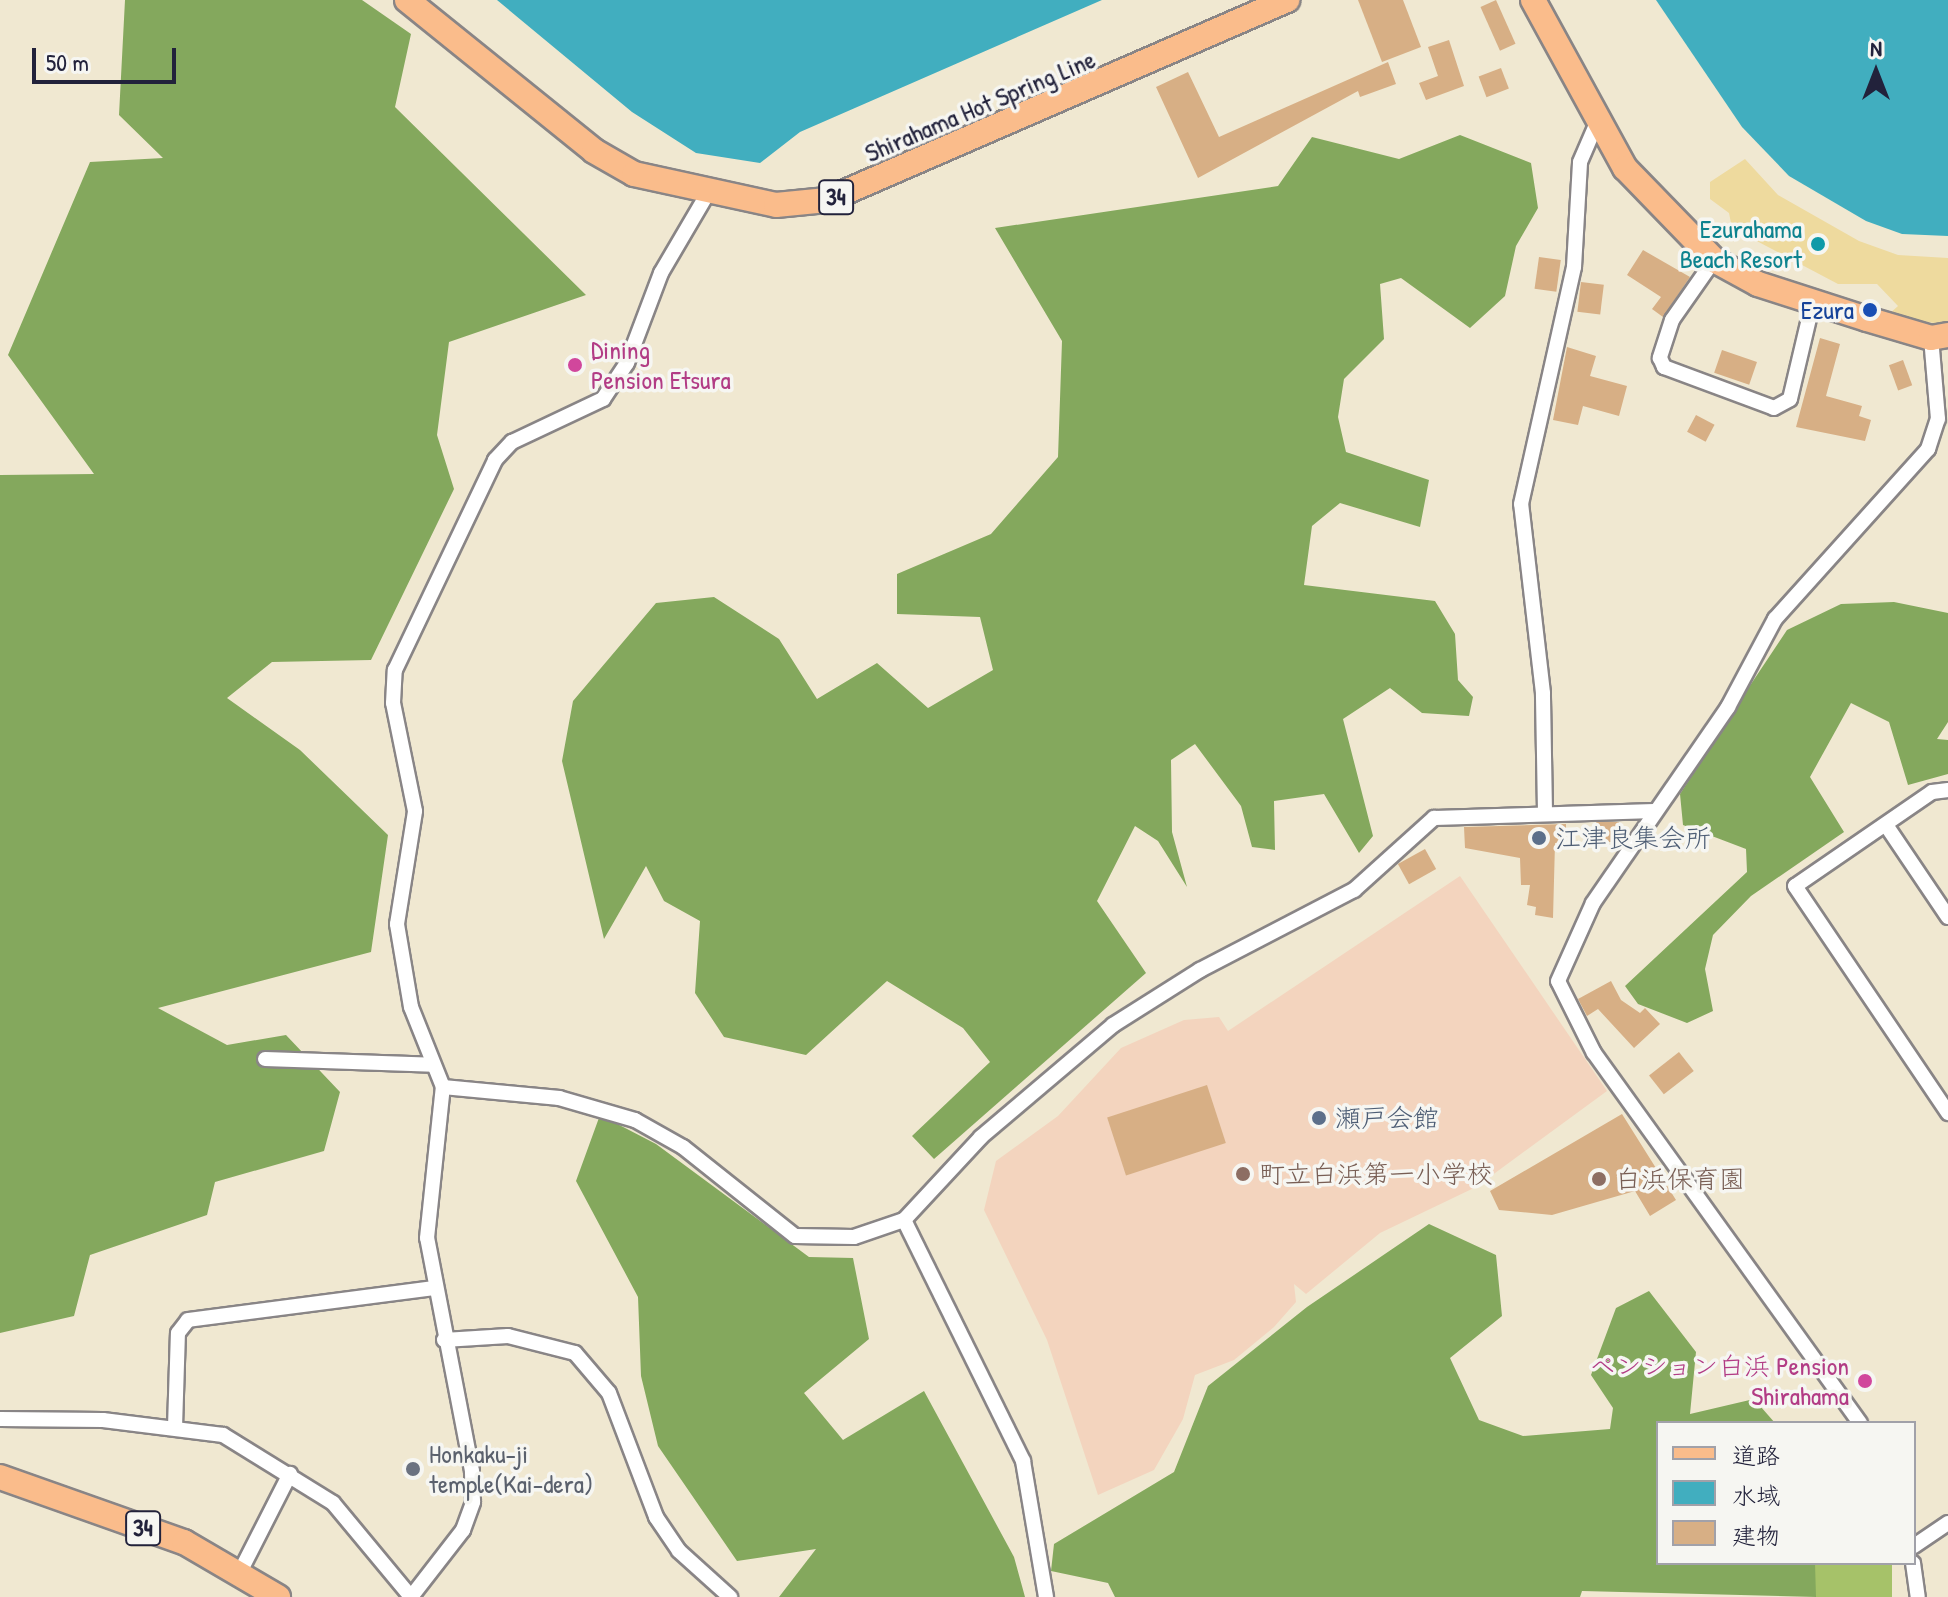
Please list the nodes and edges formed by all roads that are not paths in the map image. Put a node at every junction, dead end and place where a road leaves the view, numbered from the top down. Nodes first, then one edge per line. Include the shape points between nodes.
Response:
1 (407, 0) edge
2 (1287, 0) edge
3 (1533, 0) edge
4 (1596, 125) junction
5 (708, 193) junction
6 (1714, 260) junction
7 (1813, 302) junction
8 (1940, 336) edge
9 (1948, 790) edge
10 (1655, 811) junction
11 (1545, 812) junction
12 (1886, 825) junction
13 (1948, 917) edge
14 (265, 1059) dead end
15 (433, 1065) junction
16 (443, 1087) junction
17 (1948, 1113) edge
18 (904, 1220) junction
19 (435, 1288) junction
20 (444, 1340) junction
21 (0, 1419) edge
22 (1859, 1421) edge
23 (175, 1427) junction
24 (290, 1474) junction
25 (0, 1477) edge
26 (1948, 1523) edge
27 (1916, 1545) edge
28 (1913, 1565) edge
29 (241, 1570) junction
30 (278, 1597) edge
31 (730, 1597) edge
32 (1046, 1597) edge
33 (1918, 1597) edge

1 - 5 main road, Shirahama Hot Spring Line / 34 via 594,151 634,174
2 - 5 main road, Shirahama Hot Spring Line / 34 via 827,200 776,205
3 - 4 main road
4 - 6 main road via 1664,214
4 - 11 street via 1580,162 1574,267 1521,504 1543,693
5 - 15 street via 661,273 627,363 603,399 512,442 495,460 395,670 393,703 415,811 397,924 400,966
6 - 7 main road
6 - 7 street via 1672,320 1660,358 1664,367 1774,408 1790,399
7 - 8 main road
8 - 10 street via 1938,419 1928,449 1775,619 1728,707
9 - 12 street via 1932,792
10 - 11 street
10 - 22 street via 1593,903 1558,981 1594,1053
11 - 18 street via 1434,818 1354,890 1200,970 1113,1025 981,1137
12 - 13 street
12 - 17 street via 1795,886
14 - 15 street
15 - 16 street
16 - 18 street via 559,1098 635,1120 683,1147 795,1236 854,1237
16 - 19 street via 427,1188
18 - 32 street via 1023,1461
19 - 20 street
19 - 23 street via 188,1320 178,1333
20 - 24 street via 473,1502 463,1530 411,1597 333,1503
20 - 31 street via 542,1340 575,1353 597,1373 656,1517 679,1551
21 - 23 street
23 - 24 street via 223,1435
24 - 29 street
25 - 29 main road, 34
26 - 27 street
28 - 33 street
29 - 30 main road, 34

